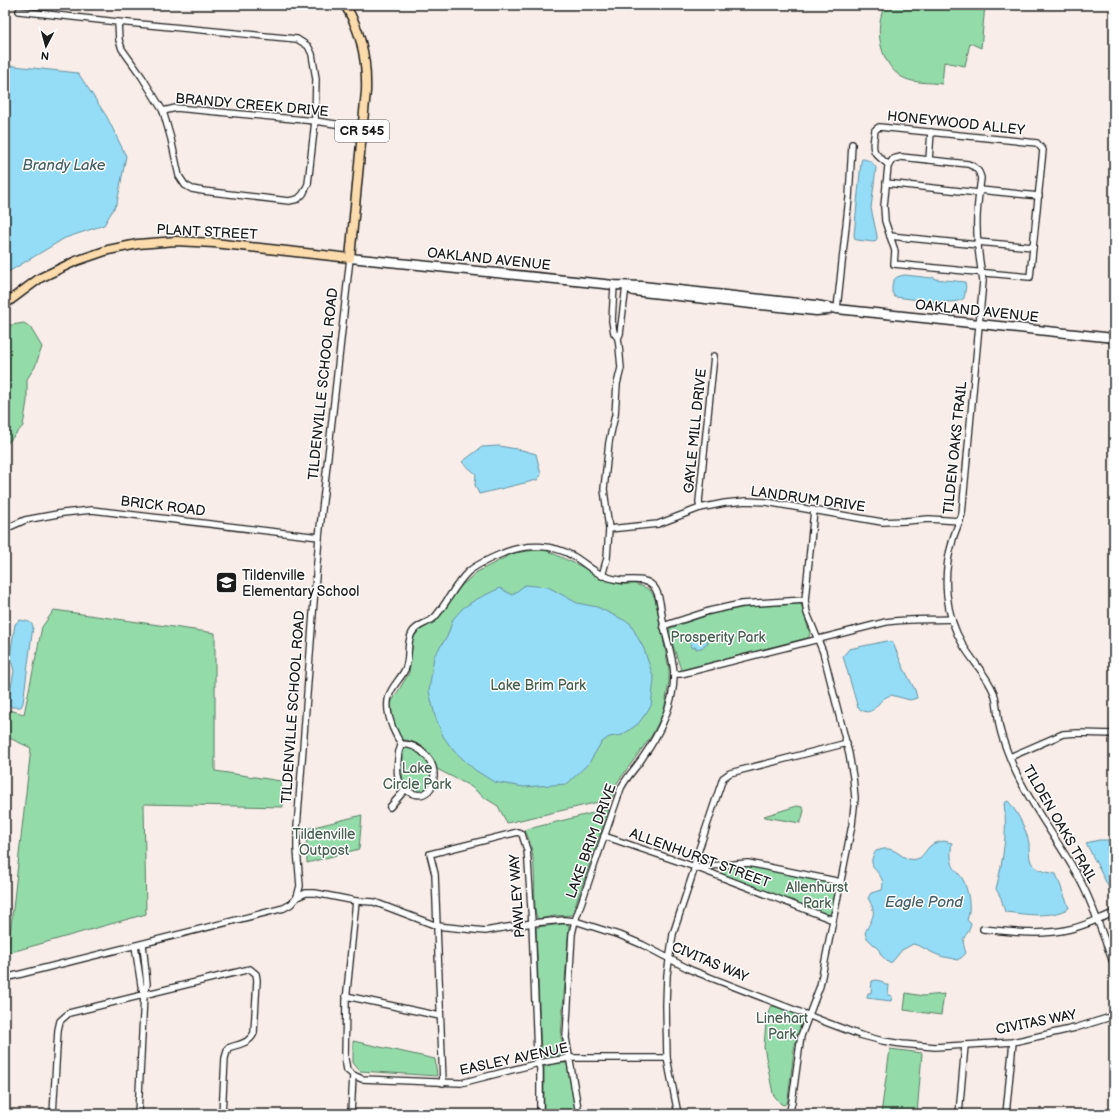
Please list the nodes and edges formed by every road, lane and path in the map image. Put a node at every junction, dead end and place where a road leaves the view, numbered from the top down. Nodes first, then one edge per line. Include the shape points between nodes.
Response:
1 (345, 5) edge
2 (19, 11) dead end
3 (118, 22) junction
4 (163, 111) junction
5 (315, 121) junction
6 (362, 128) junction
7 (931, 132) junction
8 (852, 144) dead end
9 (928, 160) junction
10 (889, 165) junction
11 (886, 183) junction
12 (979, 191) junction
13 (1039, 196) junction
14 (890, 236) junction
15 (978, 243) junction
16 (1033, 247) junction
17 (350, 258) junction
18 (982, 273) junction
19 (614, 285) junction
20 (626, 286) junction
21 (5, 304) edge
22 (837, 309) junction
23 (978, 324) junction
24 (618, 338) junction
25 (1114, 338) edge
26 (714, 356) dead end
27 (700, 508) junction
28 (814, 510) junction
29 (960, 520) junction
30 (5, 529) edge
31 (609, 529) junction
32 (319, 537) junction
33 (602, 576) junction
34 (805, 600) junction
35 (952, 619) junction
36 (663, 626) junction
37 (817, 640) junction
38 (674, 674) junction
39 (1114, 734) edge
40 (847, 743) junction
41 (401, 744) junction
42 (1010, 757) junction
43 (405, 790) junction
44 (390, 807) dead end
45 (604, 836) junction
46 (695, 867) junction
47 (841, 882) junction
48 (296, 897) junction
49 (356, 901) junction
50 (1114, 913) edge
51 (1097, 919) junction
52 (833, 920) junction
53 (575, 921) junction
54 (532, 923) junction
55 (437, 926) junction
56 (983, 929) dead end
57 (143, 944) junction
58 (135, 946) junction
59 (669, 958) junction
60 (1114, 964) edge
61 (5, 978) edge
62 (144, 995) junction
63 (346, 996) junction
64 (440, 1016) junction
65 (808, 1016) junction
66 (1114, 1016) edge
67 (1013, 1042) junction
68 (965, 1045) junction
69 (569, 1058) junction
70 (667, 1058) junction
71 (539, 1063) junction
72 (353, 1075) junction
73 (443, 1083) junction
74 (53, 1114) edge
75 (138, 1114) edge
76 (222, 1114) edge
77 (352, 1114) edge
78 (540, 1114) edge
79 (580, 1114) edge
80 (678, 1114) edge
81 (789, 1114) edge
82 (959, 1114) edge
83 (1006, 1114) edge

1 - 6 main road, TILDENVILLE SCHOOL ROAD / CR 545 via 360,35 366,60
2 - 3 street
3 - 4 street via 122,49
3 - 5 street via 297,39 308,46 312,54 316,79
4 - 5 street, BRANDY CREEK DRIVE via 176,108
4 - 5 street via 178,176 185,186 192,190 289,201 298,199 308,184
5 - 6 street, BRANDY CREEK DRIVE
6 - 17 main road, TILDENVILLE SCHOOL ROAD / CR 545
7 - 9 street
7 - 10 street, HONEYWOOD ALLEY via 878,127 875,130 873,150
7 - 13 street, HONEYWOOD ALLEY via 1037,143 1043,150
8 - 22 street
9 - 10 street, TILDEN OAKS TRAIL via 901,157 893,159
9 - 12 street, TILDEN OAKS TRAIL via 975,167 981,178
10 - 11 street
11 - 12 street
11 - 14 street via 885,221
12 - 13 street
12 - 15 street, TILDEN OAKS TRAIL
13 - 16 street, HONEYWOOD ALLEY
14 - 15 street
14 - 18 street via 895,251 894,264
15 - 16 street
15 - 18 street, TILDEN OAKS TRAIL
16 - 18 street, HONEYWOOD ALLEY via 1030,277
17 - 19 street, OAKLAND AVENUE
17 - 21 main road, PLANT STREET via 214,243 176,241 138,244 108,250 76,261 40,278
17 - 32 street, TILDENVILLE SCHOOL ROAD
18 - 23 street, TILDEN OAKS TRAIL
19 - 20 street, OAKLAND AVENUE
19 - 24 street via 612,321 614,333
20 - 22 street, OAKLAND AVENUE via 650,286
20 - 24 street
22 - 23 street, OAKLAND AVENUE
23 - 25 street, OAKLAND AVENUE
23 - 29 street, TILDEN OAKS TRAIL
24 - 31 street via 621,368 604,489
26 - 27 street, GAYLE MILL DRIVE
27 - 28 street, LANDRUM DRIVE via 746,501
27 - 31 street, LANDRUM DRIVE via 658,524
28 - 29 street, LANDRUM DRIVE via 882,522
28 - 34 street
29 - 35 street, TILDEN OAKS TRAIL via 947,567 946,588
30 - 32 street, BRICK ROAD via 25,520 92,510
31 - 33 street via 607,558
32 - 48 street, TILDENVILLE SCHOOL ROAD via 300,771 297,828 300,886
33 - 36 street, LAKE BRIM DRIVE via 646,581 654,587 658,595
33 - 41 street, LAKE BRIM DRIVE via 572,556 544,546 507,551 468,572 432,619 413,632 408,646 406,670 389,697 390,721
34 - 36 street via 741,604
34 - 37 street
35 - 37 street via 886,622
35 - 42 street, TILDEN OAKS TRAIL via 962,643 995,694 999,728
36 - 38 street, LAKE BRIM DRIVE
37 - 38 street
37 - 40 street via 823,652
38 - 45 street, LAKE BRIM DRIVE via 673,690 661,726 644,757 624,782
39 - 42 street via 1063,734
40 - 46 street via 724,776
40 - 47 street via 855,798
41 - 43 street via 398,774 399,782
41 - 43 street via 407,744 426,755 432,765 434,776 431,789 422,795
42 - 51 street, TILDEN OAKS TRAIL via 1031,801 1084,888
43 - 44 street
45 - 46 street, ALLENHURST STREET
45 - 53 street, LAKE BRIM DRIVE
46 - 47 street via 748,864
46 - 52 street, ALLENHURST STREET
46 - 59 street via 673,934
47 - 52 street
48 - 49 street, CIVITAS WAY via 315,893
48 - 57 street via 284,908
49 - 55 street, CIVITAS WAY via 374,902
49 - 63 street
50 - 51 street
51 - 56 street via 1070,929 1051,932 1024,933
51 - 60 street, TILDEN OAKS TRAIL
52 - 65 street via 820,986
53 - 54 street, CIVITAS WAY
53 - 59 street, CIVITAS WAY via 622,936
53 - 69 street, LAKE BRIM DRIVE via 566,1027
54 - 55 street, CIVITAS WAY via 485,931
54 - 55 street, PAWLEY WAY via 527,850 522,834 518,832 430,854 435,874
54 - 71 street, PAWLEY WAY via 536,1055
55 - 64 street, PAWLEY WAY
57 - 58 street
57 - 62 street via 147,984
58 - 61 street
58 - 62 street
59 - 65 street, CIVITAS WAY via 691,970
59 - 70 street via 666,1005
62 - 74 street via 69,1012 60,1021
62 - 75 street
62 - 76 street via 243,970 250,969 256,974 254,1033 252,1038 244,1043 228,1048 225,1058
63 - 64 street
63 - 72 street via 345,1059 347,1070
64 - 73 street, PAWLEY WAY
65 - 68 street, CIVITAS WAY via 883,1041 924,1046
65 - 81 street via 801,1036
66 - 67 street, CIVITAS WAY
67 - 68 street, CIVITAS WAY
67 - 83 street
68 - 82 street
69 - 70 street, EASLEY AVENUE
69 - 71 street, EASLEY AVENUE
69 - 79 street, LAKE BRIM DRIVE
70 - 80 street
71 - 73 street, EASLEY AVENUE via 461,1083
71 - 78 street, PAWLEY WAY
72 - 73 street, EASLEY AVENUE via 362,1079
72 - 77 street

